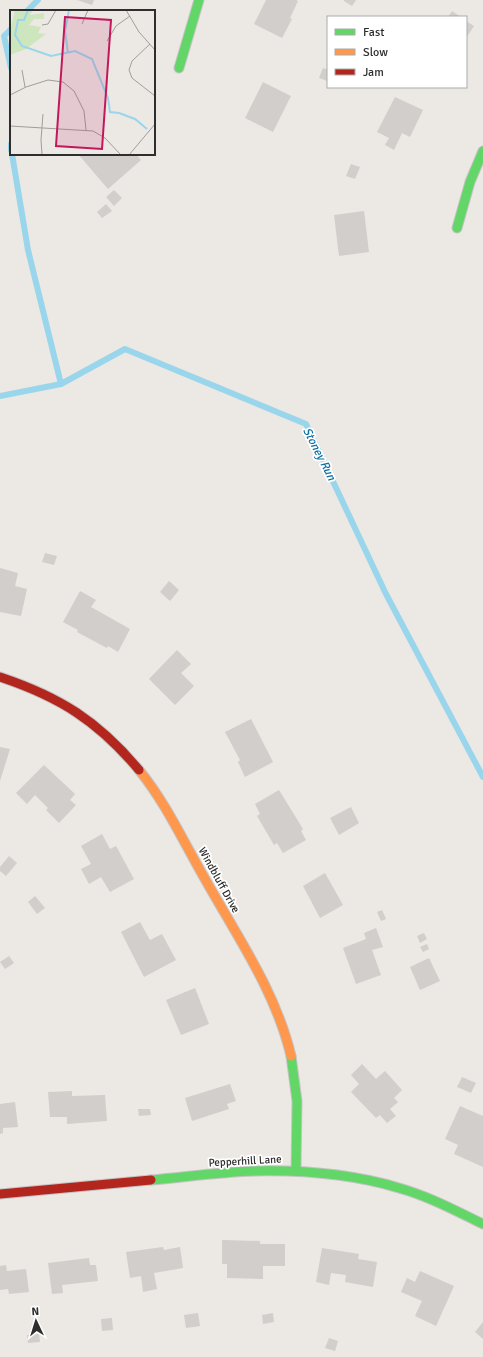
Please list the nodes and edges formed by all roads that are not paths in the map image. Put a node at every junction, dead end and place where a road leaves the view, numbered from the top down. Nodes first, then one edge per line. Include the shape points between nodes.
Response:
1 (199, 0) edge
2 (179, 68) dead end
3 (483, 151) edge
4 (457, 228) dead end
5 (0, 677) edge
6 (296, 1171) junction
7 (0, 1194) edge
8 (483, 1224) edge

1 - 2 street
3 - 4 street via 470,182
5 - 6 street, Windbluff Drive via 64,703 96,725 142,773 159,798 261,979 281,1021 292,1058 295,1079
6 - 7 street, Pepperhill Lane via 253,1171
6 - 8 street, Pepperhill Lane via 372,1181 400,1188 433,1200

